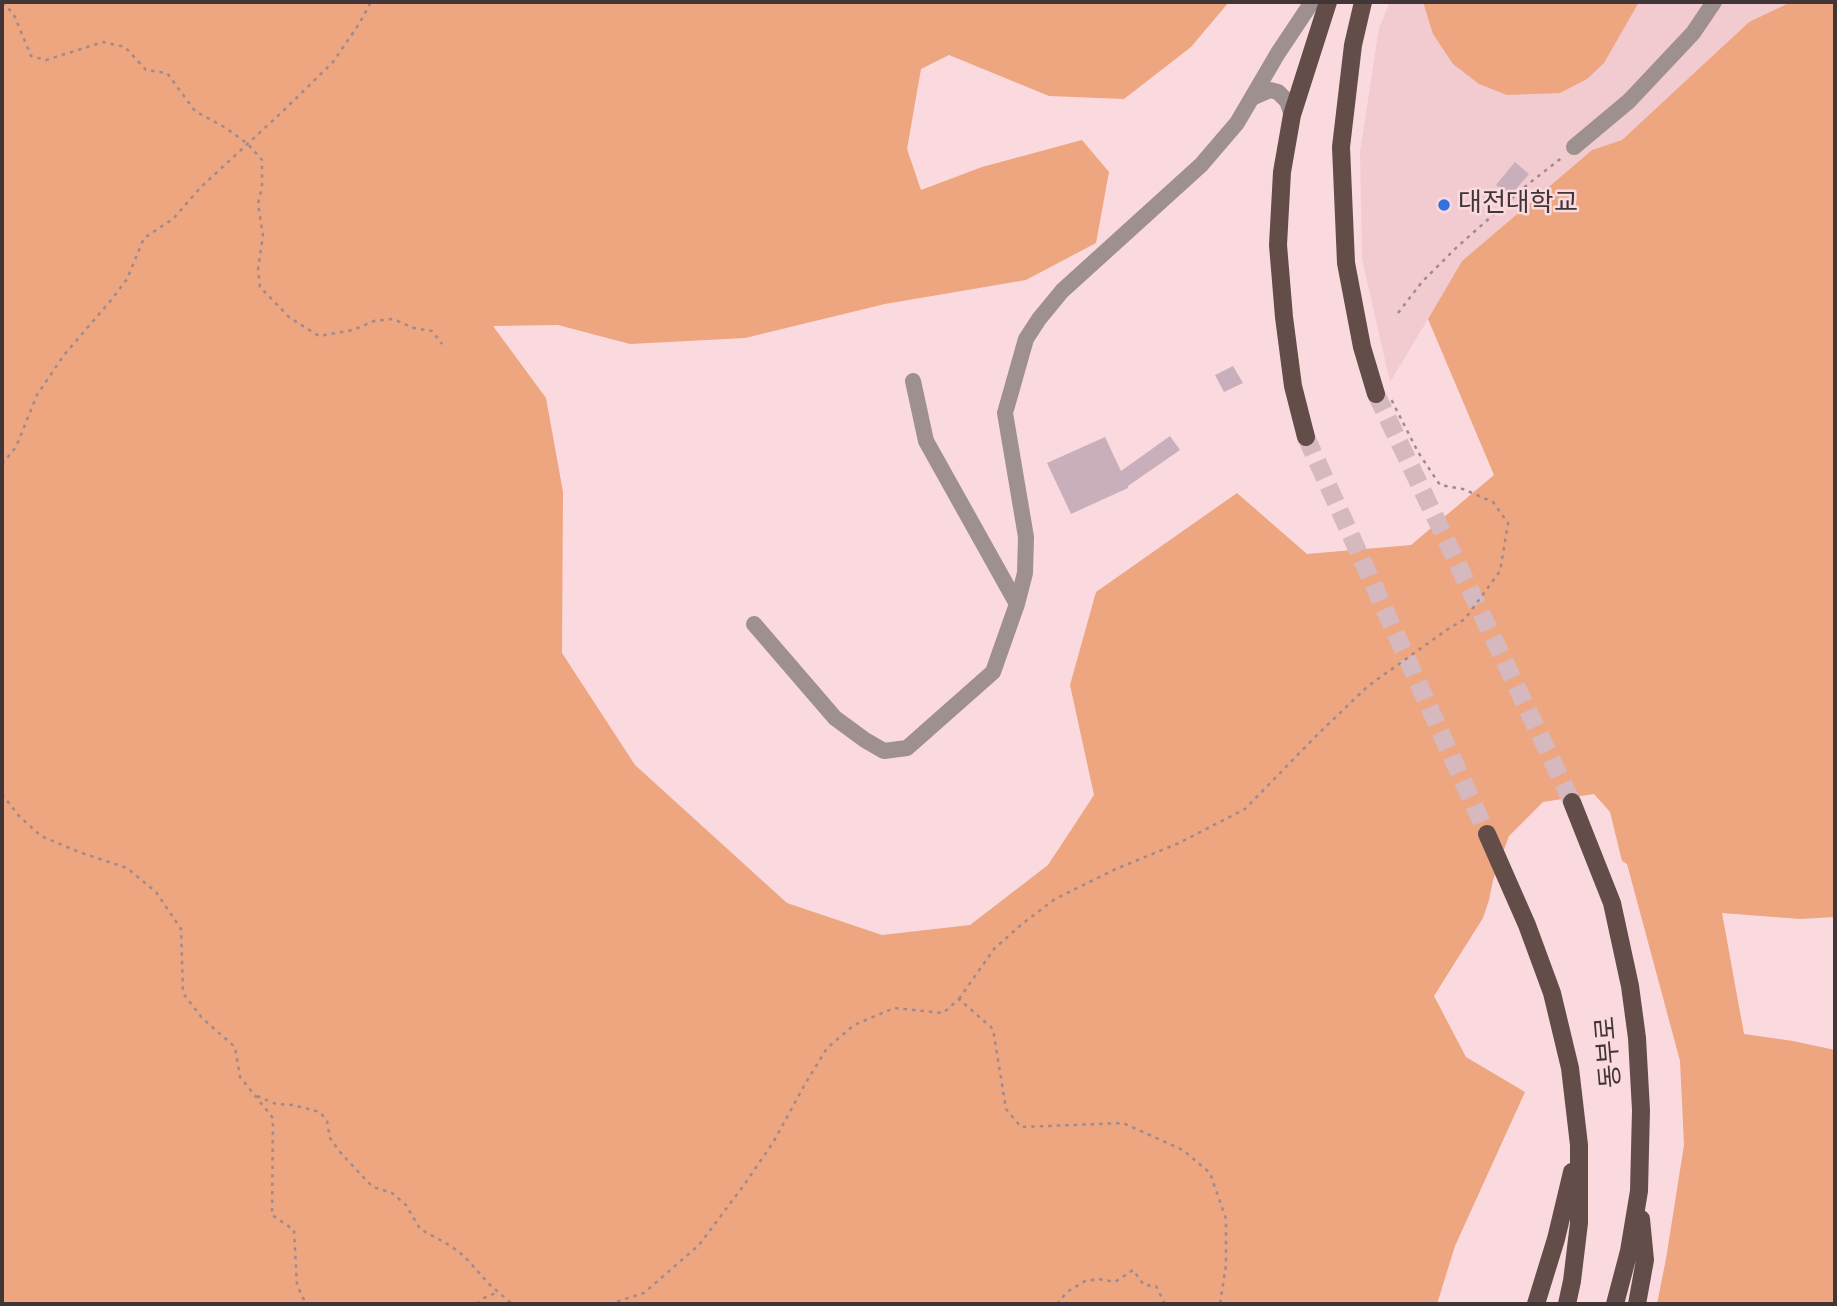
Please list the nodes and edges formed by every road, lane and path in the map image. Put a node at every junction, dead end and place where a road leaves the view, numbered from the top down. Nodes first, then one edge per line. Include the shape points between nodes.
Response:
1 (3, 2) edge
2 (371, 2) edge
3 (1312, 2) edge
4 (1328, 2) edge
5 (1363, 2) edge
6 (1714, 2) edge
7 (1252, 98) junction
8 (1292, 115) junction
9 (248, 144) junction
10 (1574, 147) joint
11 (1398, 313) dead end
12 (442, 344) dead end
13 (913, 381) dead end
14 (1381, 392) joint
15 (1306, 437) tunnel mouth
16 (2, 464) edge
17 (1017, 604) junction
18 (754, 624) dead end
19 (2, 731) edge
20 (2, 737) edge
21 (2, 794) edge
22 (1572, 802) tunnel mouth
23 (1487, 834) tunnel mouth
24 (959, 999) junction
25 (254, 1095) junction
26 (1579, 1145) junction
27 (1639, 1191) junction
28 (499, 1292) junction
29 (306, 1304) edge
30 (477, 1304) edge
31 (512, 1304) edge
32 (609, 1304) edge
33 (1057, 1304) edge
34 (1165, 1304) edge
35 (1220, 1304) edge
36 (1536, 1304) edge
37 (1567, 1304) edge
38 (1615, 1304) edge
39 (1637, 1304) edge

1 - 9 path via 14,15 31,56 46,60 103,43 125,47 146,70 167,73 195,111
2 - 9 path via 333,62
3 - 7 street
4 - 8 main road
5 - 14 main road via 1353,45 1342,147 1346,262 1362,346
6 - 10 street via 1693,33 1629,101
7 - 8 street via 1270,90 1278,92
7 - 17 street via 1202,165 1062,290 1026,339 1006,413 1026,537 1025,573
8 - 15 main road via 1282,172 1278,245 1293,386
9 - 12 path via 262,160 260,287 290,318 319,337 393,319 432,331
9 - 16 path via 173,219 144,238 127,279 37,394 16,447
10 - 11 path via 1457,247
13 - 17 street via 926,441
14 - 24 path via 1440,485 1493,502 1508,523 1500,571 1465,620 1368,686 1245,809 1055,899 994,950
17 - 18 street via 993,672 907,748 884,751 835,718
19 - 20 path
21 - 25 path via 41,836 127,868 156,892 181,929 183,993 202,1018 235,1047 240,1077
22 - 27 main road, 동부로 via 1612,903 1630,986 1640,1098
23 - 26 main road, 동부로 via 1552,993 1570,1068
24 - 32 path via 943,1013 894,1008 853,1025 827,1048 774,1141 699,1245 644,1293
24 - 35 path via 993,1030 1006,1109 1021,1127 1123,1123 1183,1150 1210,1173 1226,1219
25 - 28 path via 320,1112 340,1152 367,1181 392,1193 406,1205 420,1229 452,1246
25 - 29 path via 273,1118 272,1215 294,1230 297,1286
26 - 36 main road
26 - 37 main road, 동부로 via 1579,1223
27 - 38 main road, 동부로
27 - 39 main road via 1644,1260
28 - 30 path
28 - 31 path
33 - 34 path via 1085,1281 1115,1282 1133,1270 1144,1284 1156,1286

